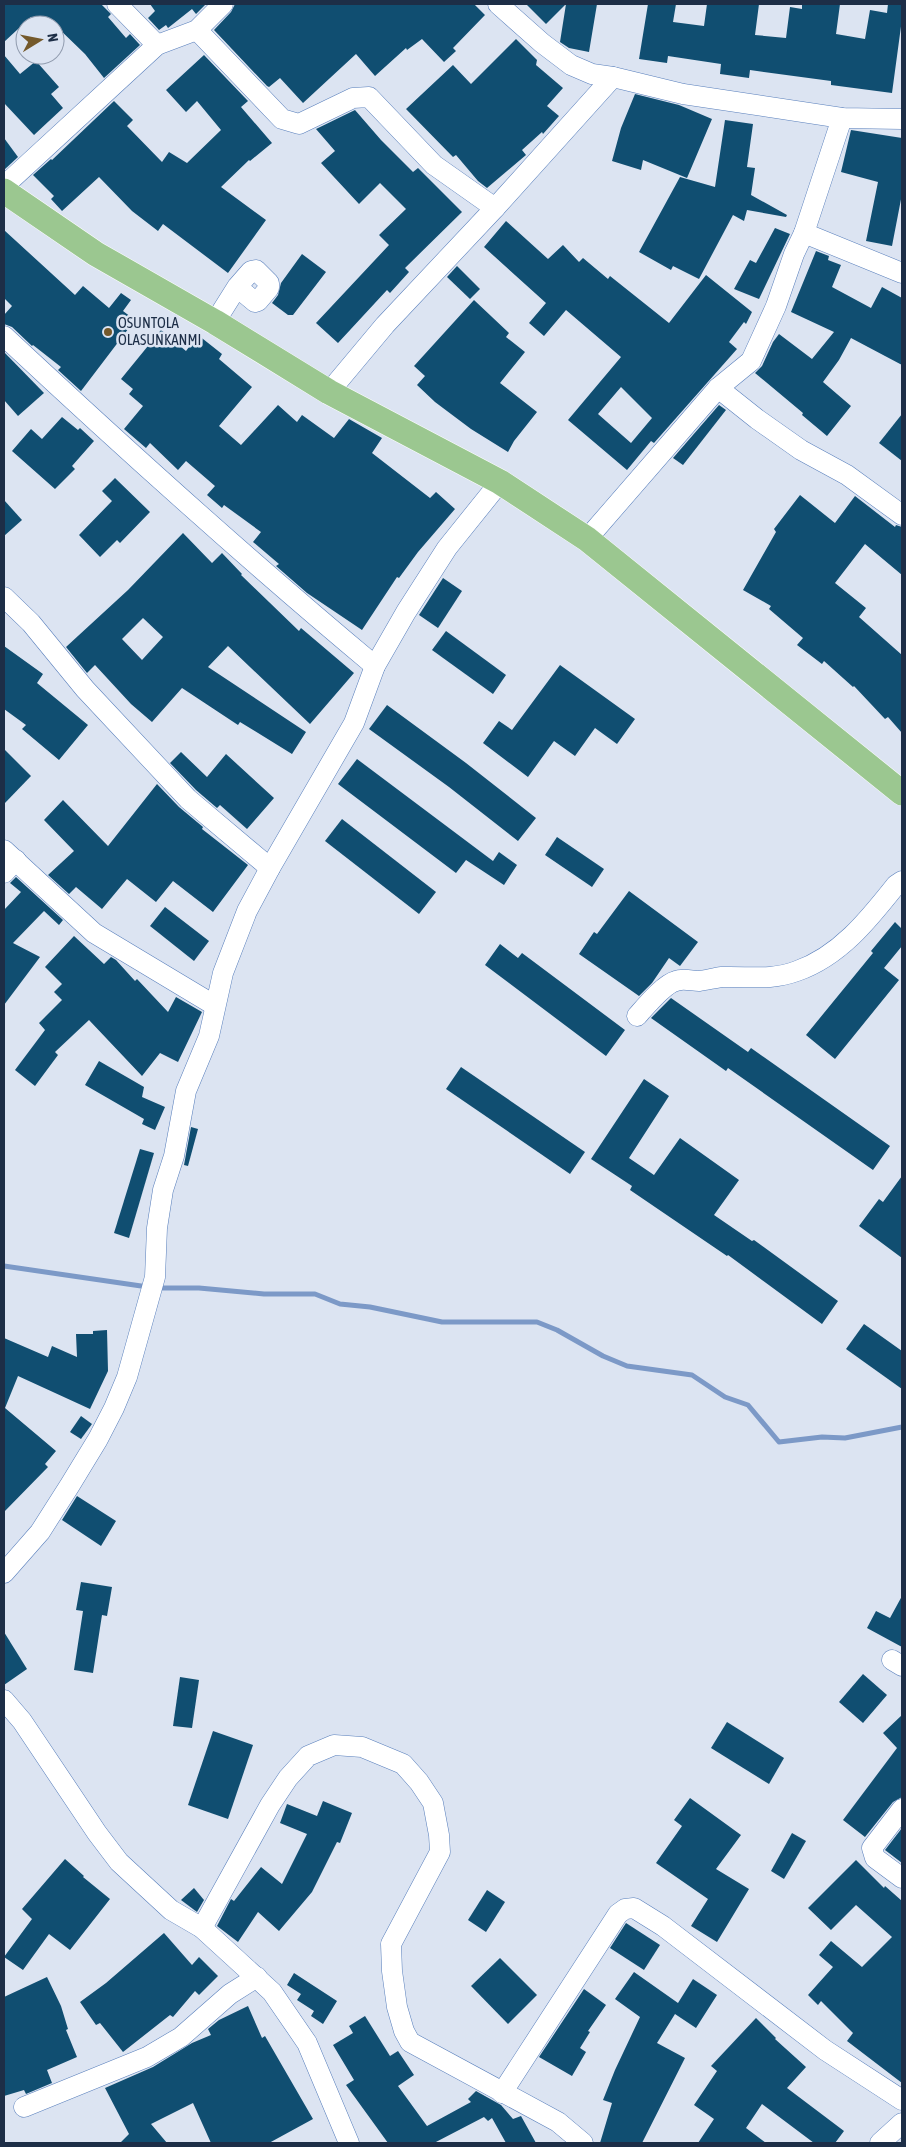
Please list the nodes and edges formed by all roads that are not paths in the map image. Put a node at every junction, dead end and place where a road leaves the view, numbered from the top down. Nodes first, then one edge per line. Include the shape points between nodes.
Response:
1 (117, 4) edge
2 (223, 4) edge
3 (498, 4) edge
4 (197, 30) junction
5 (157, 44) junction
6 (613, 76) junction
7 (842, 118) junction
8 (902, 119) edge
9 (4, 186) edge
10 (4, 191) edge
11 (495, 208) junction
12 (804, 233) junction
13 (902, 273) edge
14 (237, 287) dead end
15 (216, 322) junction
16 (4, 336) edge
17 (718, 388) junction
18 (329, 392) junction
19 (500, 482) junction
20 (902, 515) edge
21 (587, 539) junction
22 (4, 597) edge
23 (375, 666) junction
24 (902, 793) edge
25 (8, 861) edge
26 (270, 868) junction
27 (902, 881) edge
28 (214, 1005) junction
29 (637, 1016) dead end
30 (4, 1573) edge
31 (4, 1700) edge
32 (902, 1809) edge
33 (902, 1878) edge
34 (202, 1928) junction
35 (257, 1977) junction
36 (502, 2093) junction
37 (902, 2100) edge
38 (24, 2108) dead end
39 (902, 2123) edge
40 (349, 2143) edge
41 (583, 2143) edge
42 (880, 2143) edge

1 - 5 street
2 - 4 street
3 - 6 street via 571,65 592,74
4 - 5 street
4 - 11 street via 282,119 300,124 353,98 369,98 434,165
5 - 9 street
6 - 7 street via 683,94
6 - 11 street
7 - 8 street
7 - 12 street
10 - 15 main road via 96,254
11 - 18 street via 385,325
12 - 13 street
12 - 17 street via 752,361
14 - 15 street
15 - 18 main road
16 - 23 street via 292,597
17 - 20 street via 756,419
17 - 21 street
18 - 19 main road
19 - 21 main road
19 - 23 street via 447,548
21 - 24 main road
22 - 26 street via 188,799
23 - 26 street via 354,724
25 - 28 street via 94,933
26 - 28 street via 247,911
27 - 29 street via 869,919 820,961 797,972 768,979 720,977 700,981 676,980 656,995
28 - 30 street via 209,1036 186,1091 156,1228 155,1277 126,1377 98,1439 40,1532
31 - 34 street via 22,1721 119,1862 171,1910
32 - 33 street via 872,1848 875,1858
34 - 35 street
34 - 36 street via 270,1806 288,1778 308,1756 334,1745 362,1747 403,1764 433,1803 440,1852 391,1944 392,1971 404,2032 410,2042
35 - 38 street via 230,1994 181,2037 146,2057
35 - 40 street via 272,1992 307,2043
36 - 37 street via 618,1914 624,1909 634,1908 671,1932 825,2050
36 - 41 street via 558,2122
39 - 42 street

